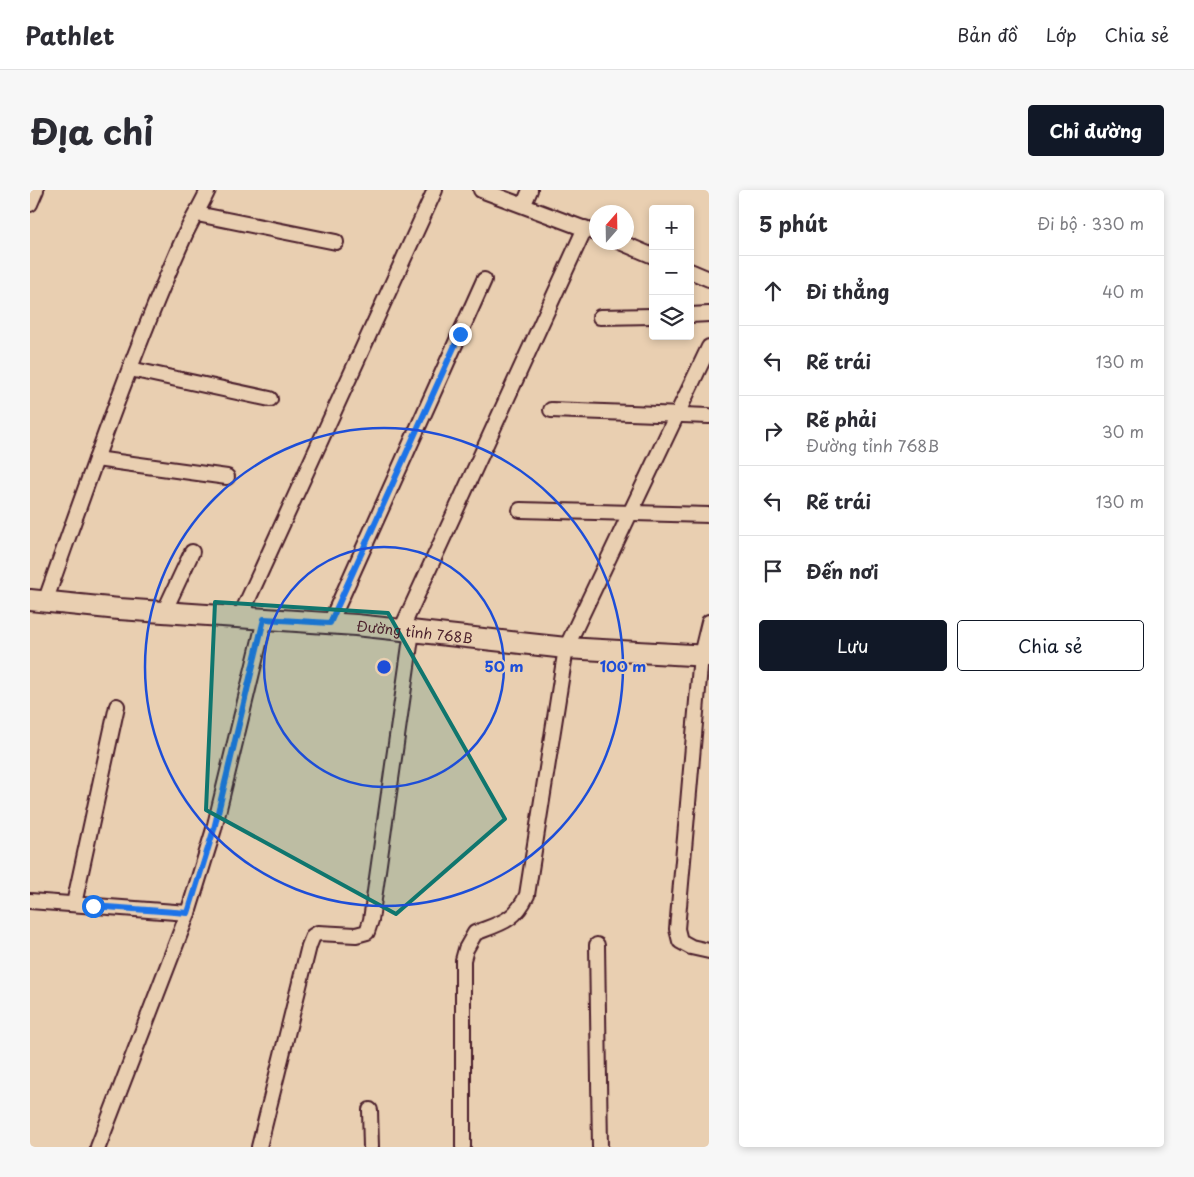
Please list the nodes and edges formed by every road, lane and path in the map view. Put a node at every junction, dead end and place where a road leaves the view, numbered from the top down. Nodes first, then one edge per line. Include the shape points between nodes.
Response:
1 (36, 190) edge
2 (208, 190) edge
3 (435, 190) edge
4 (481, 190) edge
5 (530, 190) edge
6 (30, 204) edge
7 (524, 204) junction
8 (197, 214) junction
9 (589, 230) edge
10 (589, 235) edge
11 (336, 242) dead end
12 (634, 248) edge
13 (649, 254) edge
14 (694, 273) edge
15 (709, 279) edge
16 (484, 280) dead end
17 (709, 314) edge
18 (694, 315) edge
19 (649, 316) edge
20 (600, 317) dead end
21 (709, 347) edge
22 (130, 369) junction
23 (270, 399) dead end
24 (551, 410) dead end
25 (677, 414) junction
26 (709, 416) edge
27 (96, 459) junction
28 (228, 477) dead end
29 (520, 510) dead end
30 (630, 513) junction
31 (709, 515) edge
32 (192, 552) dead end
33 (38, 601) edge
34 (164, 612) junction
35 (240, 617) junction
36 (264, 619) junction
37 (709, 622) edge
38 (330, 623) junction
39 (407, 630) junction
40 (566, 648) junction
41 (705, 655) edge
42 (117, 706) dead end
43 (30, 901) edge
44 (74, 904) junction
45 (188, 913) junction
46 (598, 945) dead end
47 (709, 951) edge
48 (370, 1110) dead end
49 (98, 1147) edge
50 (259, 1147) edge
51 (371, 1147) edge
52 (463, 1147) edge
53 (600, 1147) edge

1 - 6 street
2 - 8 street
3 - 35 street
4 - 7 street
5 - 7 street
7 - 9 street
8 - 11 street
8 - 22 street via 185,235
10 - 39 street
12 - 13 street
14 - 15 street
16 - 38 street
17 - 18 street
19 - 20 street
21 - 25 street
22 - 23 street
22 - 27 street
24 - 25 street
25 - 26 street
25 - 30 street
27 - 28 street
27 - 33 street
29 - 30 street
30 - 31 street
30 - 40 street
32 - 34 street
33 - 34 street, Đường tỉnh 768B
34 - 35 street, Đường tỉnh 768B
35 - 36 street, Đường tỉnh 768B
36 - 38 street, Đường tỉnh 768B
36 - 45 street via 214,829
37 - 41 street
38 - 39 street, Đường tỉnh 768B
39 - 40 street, Đường tỉnh 768B
39 - 50 street via 367,932 356,935 318,933 313,936
40 - 41 street, Đường tỉnh 768B
40 - 52 street via 527,895 520,911 507,921 475,932 463,960
41 - 47 street via 677,929 680,941
42 - 44 street
43 - 44 street
44 - 45 street
45 - 49 street
46 - 53 street
48 - 51 street

